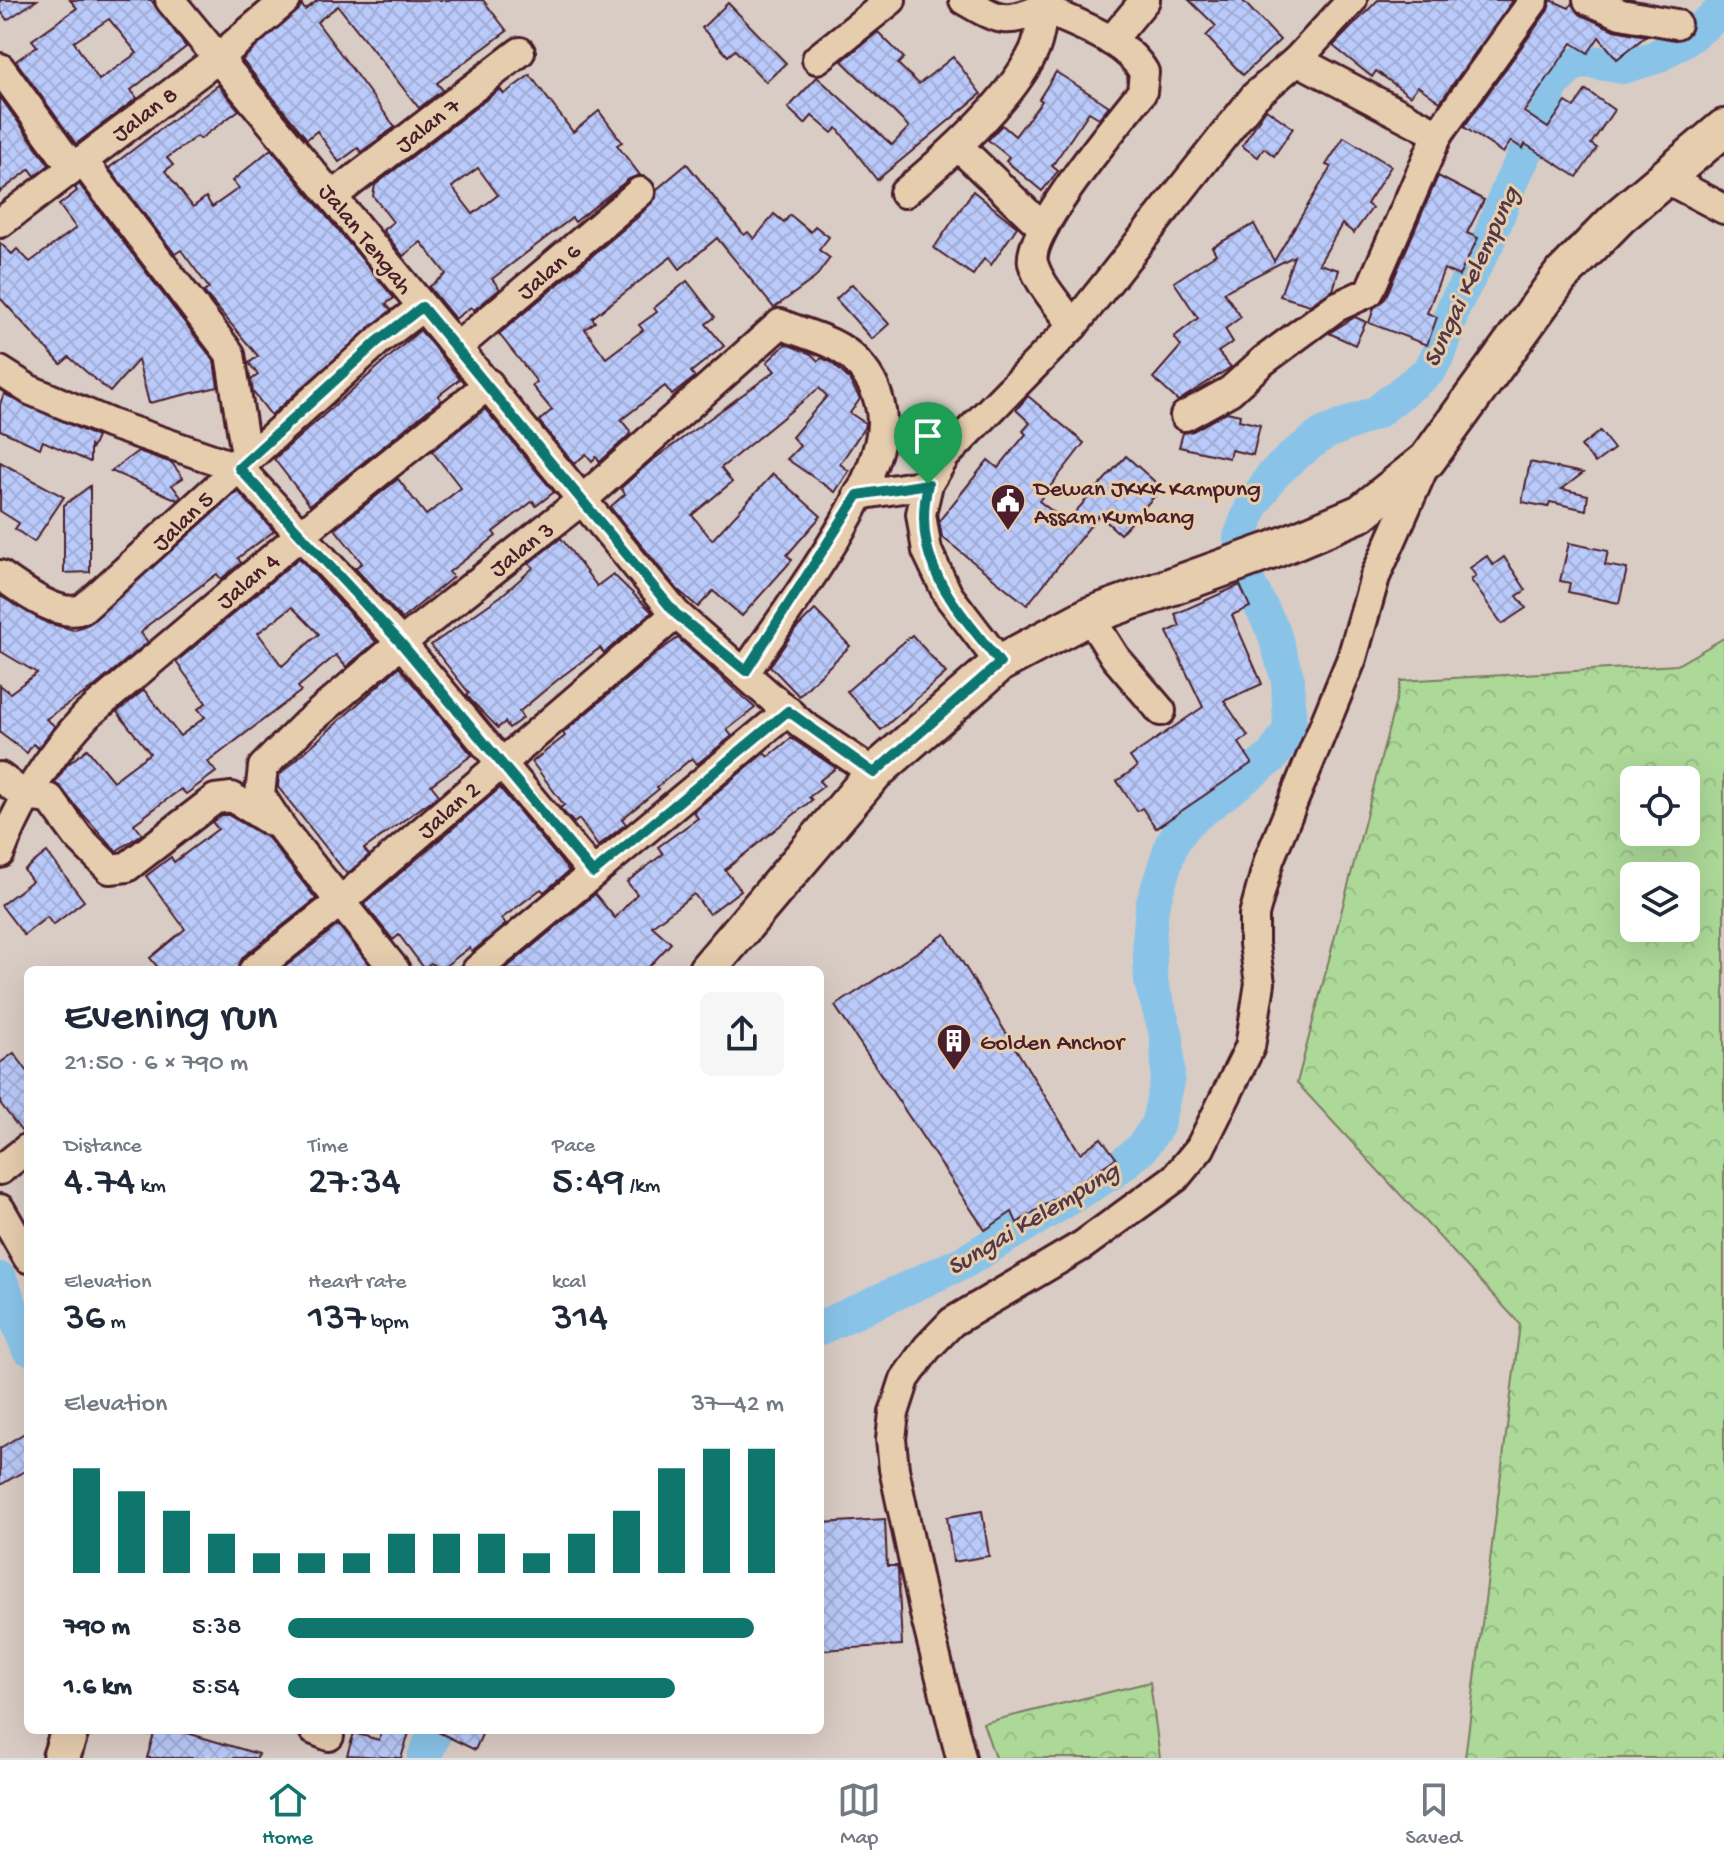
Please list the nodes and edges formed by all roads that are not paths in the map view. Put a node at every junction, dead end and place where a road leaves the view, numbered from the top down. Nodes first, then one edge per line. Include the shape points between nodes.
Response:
1 (170, 0) edge
2 (286, 0) edge
3 (891, 0) edge
4 (964, 0) edge
5 (1145, 0) edge
6 (1352, 0) edge
7 (1534, 0) edge
8 (1588, 0) edge
9 (1046, 4) edge
10 (1676, 24) dead end
11 (1111, 41) junction
12 (520, 52) dead end
13 (217, 59) junction
14 (817, 59) dead end
15 (1297, 60) junction
16 (0, 68) edge
17 (1724, 128) edge
18 (1438, 134) junction
19 (959, 147) junction
20 (77, 163) junction
21 (1663, 177) junction
22 (640, 192) dead end
23 (904, 193) dead end
24 (334, 195) junction
25 (1724, 209) edge
26 (0, 223) edge
27 (1043, 228) junction
28 (422, 307) junction
29 (1073, 326) junction
30 (456, 348) junction
31 (0, 371) edge
32 (489, 384) junction
33 (1185, 416) dead end
34 (1427, 460) junction
35 (243, 464) junction
36 (928, 484) junction
37 (858, 495) junction
38 (582, 500) junction
39 (300, 535) junction
40 (0, 575) edge
41 (676, 614) junction
42 (1089, 616) junction
43 (401, 643) junction
44 (1000, 663) junction
45 (746, 671) junction
46 (788, 711) junction
47 (1161, 711) dead end
48 (500, 763) junction
49 (874, 773) junction
50 (0, 777) edge
51 (25, 796) junction
52 (283, 830) junction
53 (0, 853) edge
54 (593, 873) junction
55 (341, 901) junction
56 (259, 966) edge
57 (392, 966) edge
58 (482, 966) edge
59 (710, 966) edge
60 (24, 1151) edge
61 (0, 1170) edge
62 (0, 1209) edge
63 (24, 1251) edge
64 (69, 1734) edge
65 (61, 1758) edge
66 (961, 1758) edge

1 - 13 street, Jalan Tengah
2 - 13 street, Jalan 8
3 - 14 street
4 - 9 street via 1003,20 1017,20
5 - 11 street
6 - 15 street
7 - 18 street
8 - 10 street via 1621,14
9 - 11 street
9 - 19 street via 1025,67
11 - 27 street via 1140,65 1146,80 1142,92
12 - 24 street, Jalan 7
13 - 20 street, Jalan 8
13 - 24 street, Jalan Tengah
15 - 18 street
15 - 29 street via 1255,96
16 - 20 street
17 - 21 main road
18 - 33 street via 1369,292 1336,307 1230,391
19 - 23 street
19 - 27 street
20 - 26 street, Jalan 8
20 - 35 street via 230,354
21 - 25 street
21 - 34 main road via 1560,277
22 - 30 street, Jalan 6
24 - 28 street, Jalan Tengah
27 - 29 street via 1032,260
28 - 30 street, Jalan Tengah
28 - 35 street, Jalan 5
29 - 36 street via 945,456
30 - 32 street, Jalan Tengah
31 - 35 street via 30,390 111,424
32 - 38 street, Jalan Tengah
32 - 39 street, Jalan 4
34 - 42 main road via 1361,513
34 - 66 street via 1375,577 1352,658 1269,860 1254,915 1260,983 1253,1033 1236,1081 1200,1148 1175,1178 1083,1245 952,1322 905,1379 894,1413 894,1469
35 - 39 street
35 - 40 street, Jalan 5 via 142,559 77,611 61,609
36 - 37 street
36 - 44 street via 921,514 927,551 953,601
37 - 38 street, Jalan 3 via 879,441 880,398 867,374 839,347 780,324
37 - 45 street, Jalan 3
38 - 41 street, Jalan Tengah
38 - 43 street, Jalan 3
39 - 43 street
39 - 51 street, Jalan 4 via 86,716
41 - 45 street, Jalan Tengah
41 - 48 street, Jalan 2
42 - 44 main road
42 - 47 street via 1115,657
43 - 48 street
43 - 52 street, Jalan 3 via 263,767 260,795
44 - 49 main road
45 - 46 street, Jalan Tengah
46 - 49 street, Jalan Tengah
46 - 54 street
48 - 54 street
48 - 55 street, Jalan 2
49 - 59 main road
50 - 51 street
51 - 52 street via 50,799 110,869 127,867 215,799 232,797
51 - 53 street, Jalan 4
52 - 55 street
54 - 58 street
55 - 56 street, Jalan 2
55 - 57 street
60 - 61 street
62 - 63 street
64 - 65 main road

